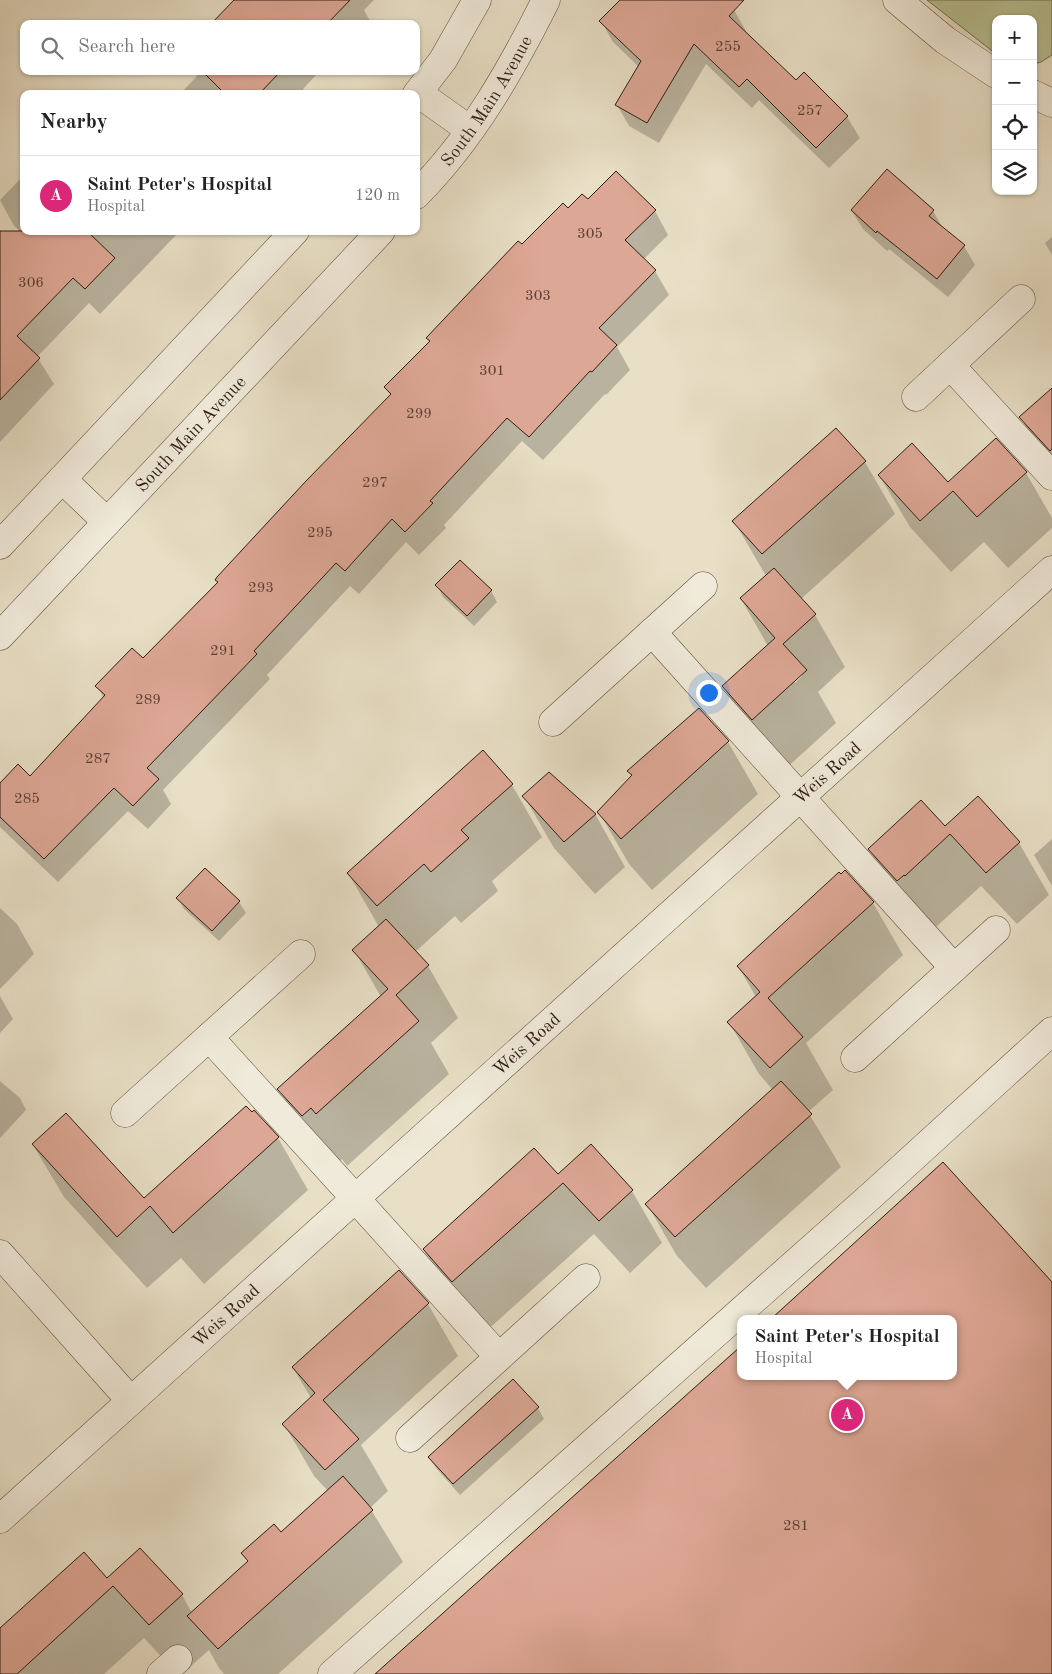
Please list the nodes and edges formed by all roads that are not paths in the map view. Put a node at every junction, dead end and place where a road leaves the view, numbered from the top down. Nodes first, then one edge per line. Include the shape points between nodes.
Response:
1 (477, 0) edge
2 (546, 0) edge
3 (897, 0) edge
4 (992, 71) edge
5 (420, 90) edge
6 (420, 96) edge
7 (1037, 96) edge
8 (1052, 103) edge
9 (470, 130) junction
10 (420, 190) edge
11 (291, 235) edge
12 (377, 235) edge
13 (1021, 299) dead end
14 (950, 365) junction
15 (916, 397) dead end
16 (1052, 476) edge
17 (62, 479) junction
18 (107, 522) junction
19 (0, 545) edge
20 (1052, 570) edge
21 (703, 586) dead end
22 (652, 632) junction
23 (0, 636) edge
24 (553, 722) dead end
25 (800, 798) junction
26 (996, 930) dead end
27 (301, 954) dead end
28 (954, 968) junction
29 (1052, 1031) edge
30 (209, 1037) junction
31 (855, 1058) dead end
32 (125, 1113) dead end
33 (356, 1199) junction
34 (0, 1254) edge
35 (586, 1278) dead end
36 (499, 1356) junction
37 (132, 1400) junction
38 (410, 1438) dead end
39 (0, 1519) edge
40 (332, 1674) edge

1 - 5 street via 443,60
2 - 9 street, South Main Avenue via 500,86
3 - 4 street via 945,40
6 - 9 street
7 - 8 street
9 - 10 street, South Main Avenue
11 - 17 street
12 - 18 street, South Main Avenue
13 - 14 street
14 - 15 street
14 - 16 street
17 - 18 street
17 - 19 street
18 - 23 street, South Main Avenue
20 - 25 street, Weis Road
21 - 22 street
22 - 24 street
22 - 25 street
25 - 28 street
25 - 33 street, Weis Road
26 - 28 street
27 - 30 street
28 - 31 street
29 - 40 street
30 - 32 street
30 - 33 street
33 - 36 street
33 - 37 street, Weis Road
34 - 37 street
35 - 36 street
36 - 38 street
37 - 39 street, Weis Road

